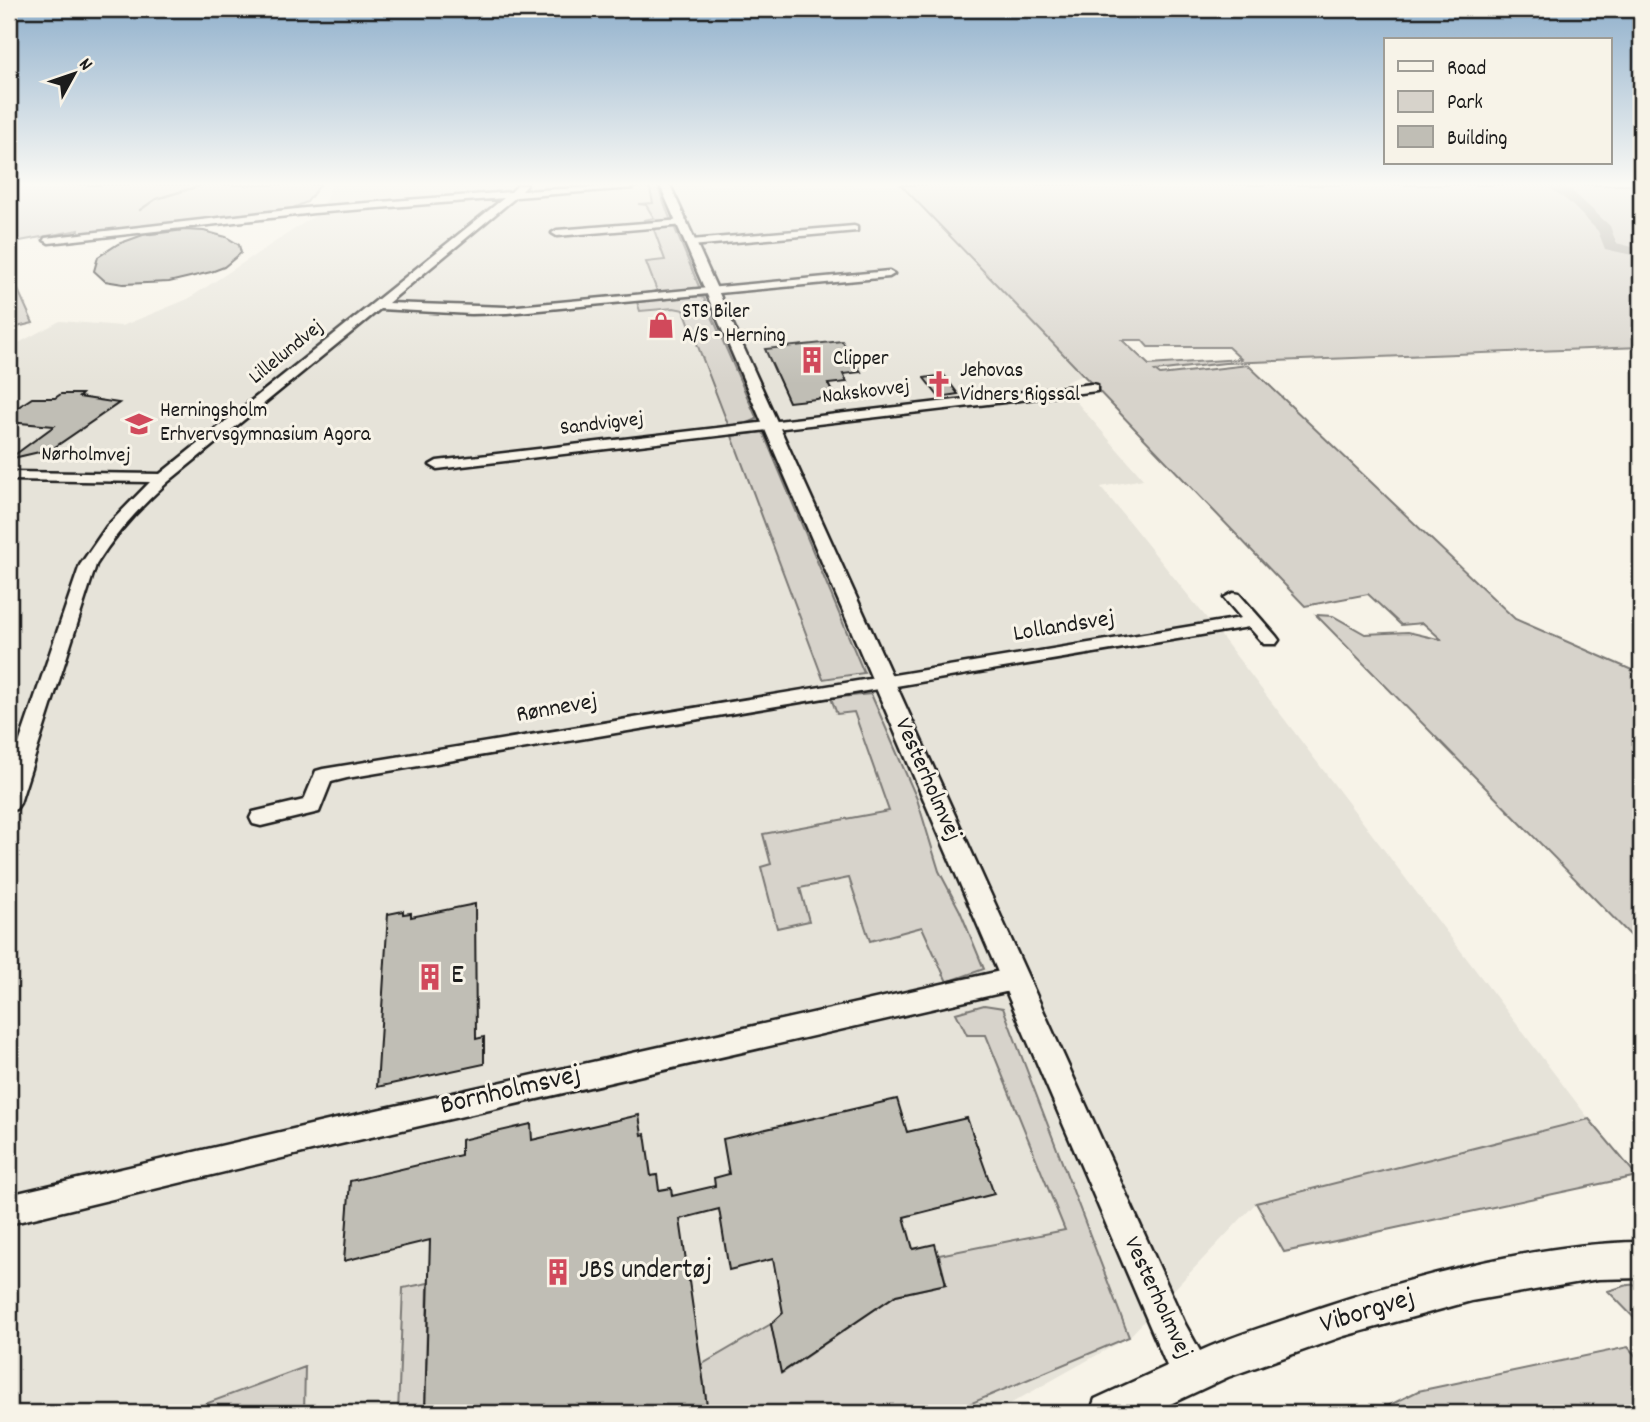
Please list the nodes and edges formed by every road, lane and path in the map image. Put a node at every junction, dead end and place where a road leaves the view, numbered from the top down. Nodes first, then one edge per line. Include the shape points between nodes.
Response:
1 (445, 251) edge
2 (695, 251) edge
3 (889, 274) dead end
4 (712, 291) junction
5 (380, 306) junction
6 (1092, 387) dead end
7 (771, 425) junction
8 (437, 465) dead end
9 (9, 476) edge
10 (164, 478) junction
11 (1233, 598) dead end
12 (1253, 621) junction
13 (1270, 640) dead end
14 (883, 682) junction
15 (16, 760) edge
16 (9, 803) edge
17 (261, 818) dead end
18 (1014, 979) junction
19 (9, 1210) edge
20 (1641, 1260) edge
21 (1192, 1374) junction
22 (1109, 1413) edge

1 - 5 street, Lillelundvej
2 - 4 street, Vesterholmvej
3 - 4 street
4 - 5 street via 507,310
4 - 7 street, Vesterholmvej
5 - 10 street, Lillelundvej
6 - 7 street, Nakskovvej
7 - 8 street, Sandvigvej
7 - 14 street, Vesterholmvej
9 - 10 street, Nørholmvej
10 - 15 street, Lillelundvej via 126,511 88,565
11 - 12 street
12 - 13 street
12 - 14 street, Lollandsvej
14 - 17 street, Rønnevej via 323,776 312,806
14 - 18 street, Vesterholmvej
15 - 16 street, Lillelundvej
18 - 19 street, Bornholmsvej
18 - 21 street, Vesterholmvej
20 - 21 street, Viborgvej via 1598,1261 1471,1283 1344,1318
21 - 22 street, Viborgvej

